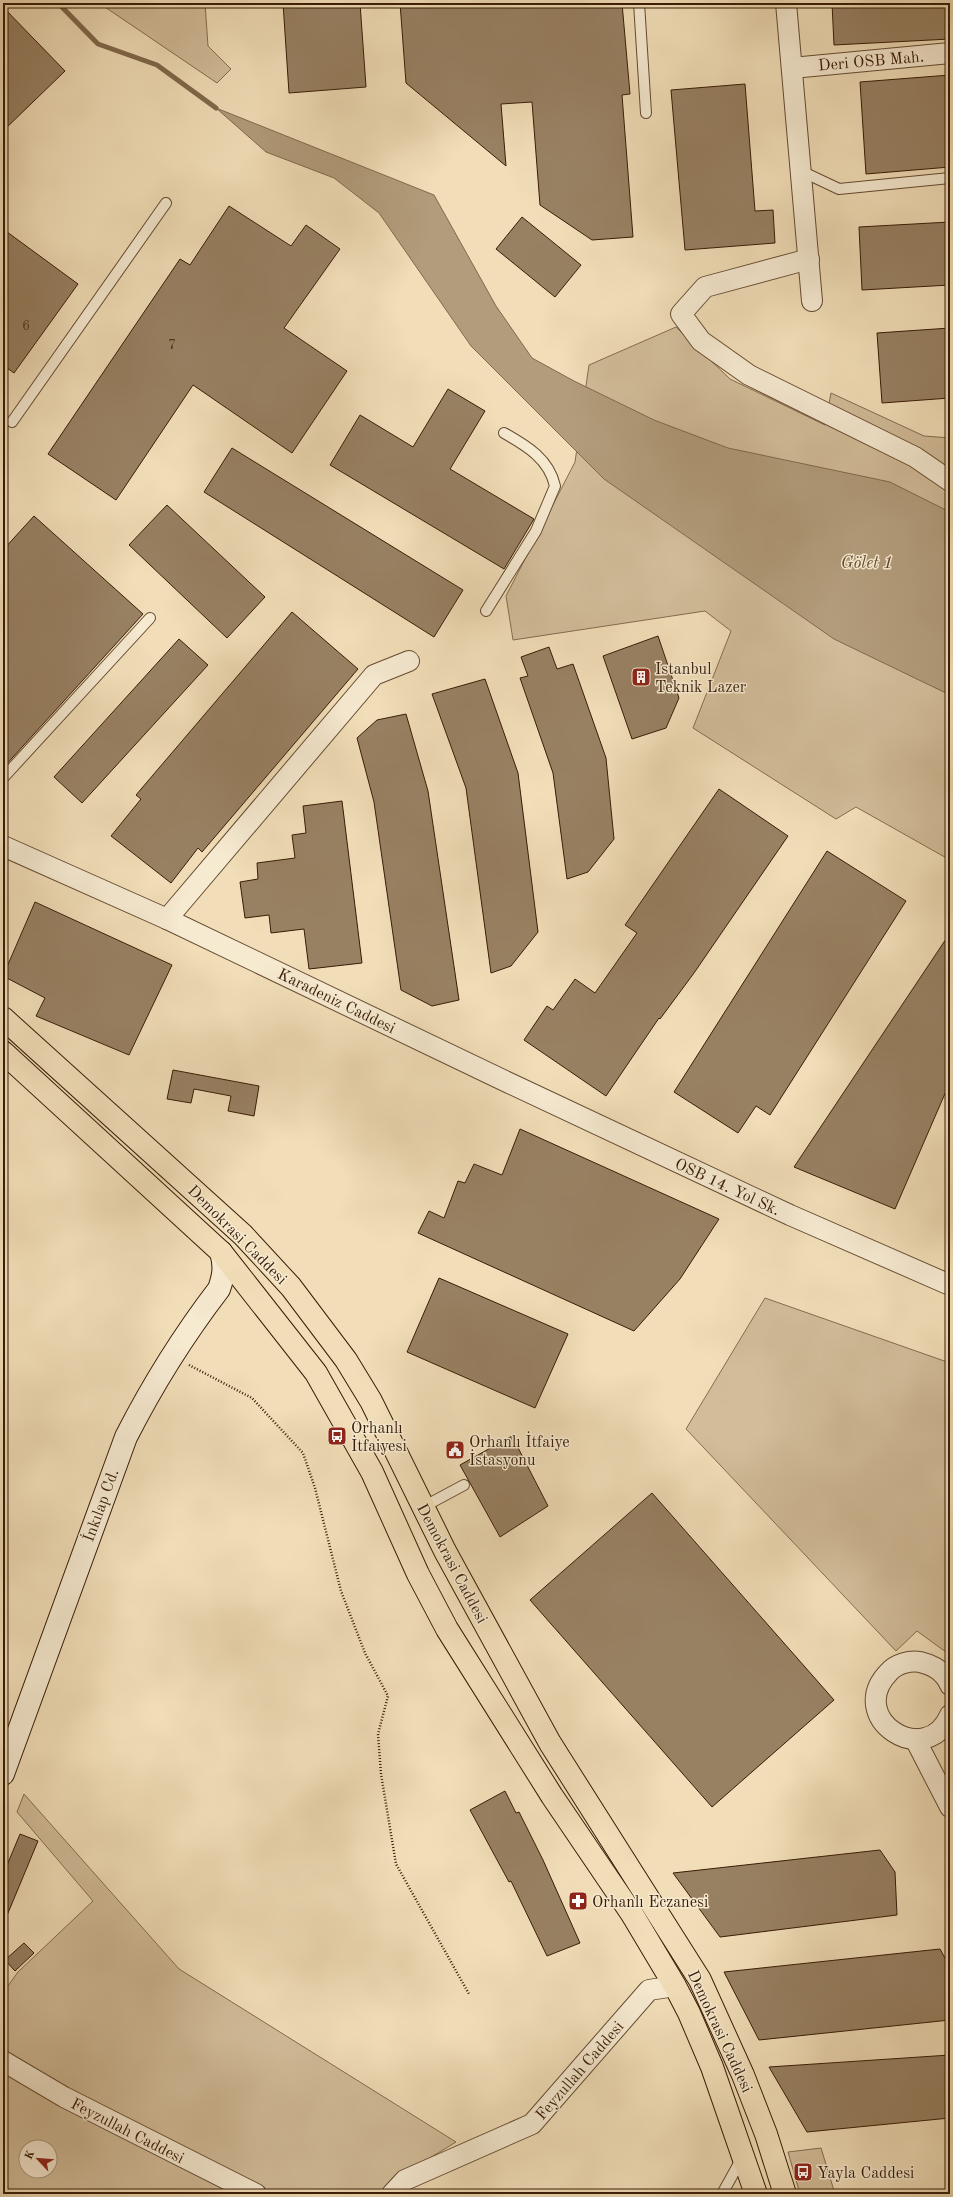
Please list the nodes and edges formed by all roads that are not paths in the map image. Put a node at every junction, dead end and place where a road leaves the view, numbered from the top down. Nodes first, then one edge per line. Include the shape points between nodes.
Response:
1 (639, 3) edge
2 (786, 3) edge
3 (950, 53) edge
4 (792, 68) junction
5 (646, 113) dead end
6 (801, 171) junction
7 (950, 178) edge
8 (166, 204) dead end
9 (809, 259) junction
10 (812, 301) dead end
11 (12, 422) dead end
12 (504, 433) dead end
13 (950, 481) edge
14 (486, 611) dead end
15 (150, 618) dead end
16 (409, 661) dead end
17 (3, 778) edge
18 (4, 848) edge
19 (167, 919) junction
20 (3, 1018) edge
21 (3, 1052) edge
22 (507, 1082) joint
23 (221, 1252) junction
24 (950, 1285) edge
25 (291, 1287) junction
26 (264, 1305) junction
27 (206, 1306) junction
28 (464, 1485) dead end
29 (423, 1507) junction
30 (406, 1550) junction
31 (950, 1685) edge
32 (950, 1715) edge
33 (915, 1739) junction
34 (3, 1774) edge
35 (950, 1807) edge
36 (675, 1986) junction
37 (3, 2061) edge
38 (744, 2155) junction
39 (256, 2194) edge
40 (392, 2194) edge
41 (722, 2194) edge
42 (756, 2194) edge
43 (785, 2194) edge

1 - 5 lane
2 - 4 street
3 - 4 street, Deri OSB Mah.
4 - 6 street
6 - 7 lane via 839,189
6 - 9 street
8 - 11 lane
9 - 10 street
9 - 13 street via 705,287 681,314 701,341 749,376 915,457
12 - 14 lane via 531,449 549,467 555,486 536,531
15 - 17 lane
16 - 19 street via 374,675
18 - 19 street, Karadeniz Caddesi
19 - 22 street, Karadeniz Caddesi
20 - 25 main road, Demokrasi Caddesi via 243,1235
21 - 23 main road, Demokrasi Caddesi
22 - 24 street, OSB 14. Yol Sk. via 790,1215
23 - 25 main road via 249,1275 262,1282 276,1287
23 - 26 main road, Demokrasi Caddesi
23 - 27 street, İnkılap Cd. via 225,1265 224,1278
25 - 29 main road, Demokrasi Caddesi via 324,1329 360,1383
26 - 27 street via 243,1292 231,1290 219,1295
26 - 30 main road, Demokrasi Caddesi via 316,1373 372,1472
27 - 34 street, İnkılap Cd. via 149,1392 126,1437
28 - 29 lane
29 - 30 main road
29 - 43 main road, Demokrasi Caddesi via 550,1742 700,1980 746,2082
30 - 36 main road, Demokrasi Caddesi via 447,1628 552,1796 632,1914
31 - 33 street via 941,1672 930,1664 917,1661 904,1663 892,1669 883,1678 876,1700 880,1718 892,1732
32 - 33 street via 938,1731 927,1737
33 - 35 street
36 - 38 main road, Demokrasi Caddesi via 712,2067
36 - 40 street, Feyzullah Caddesi via 649,1990 532,2124 405,2180
37 - 39 street, Feyzullah Caddesi via 64,2097
38 - 41 lane
38 - 42 main road, Demokrasi Caddesi

